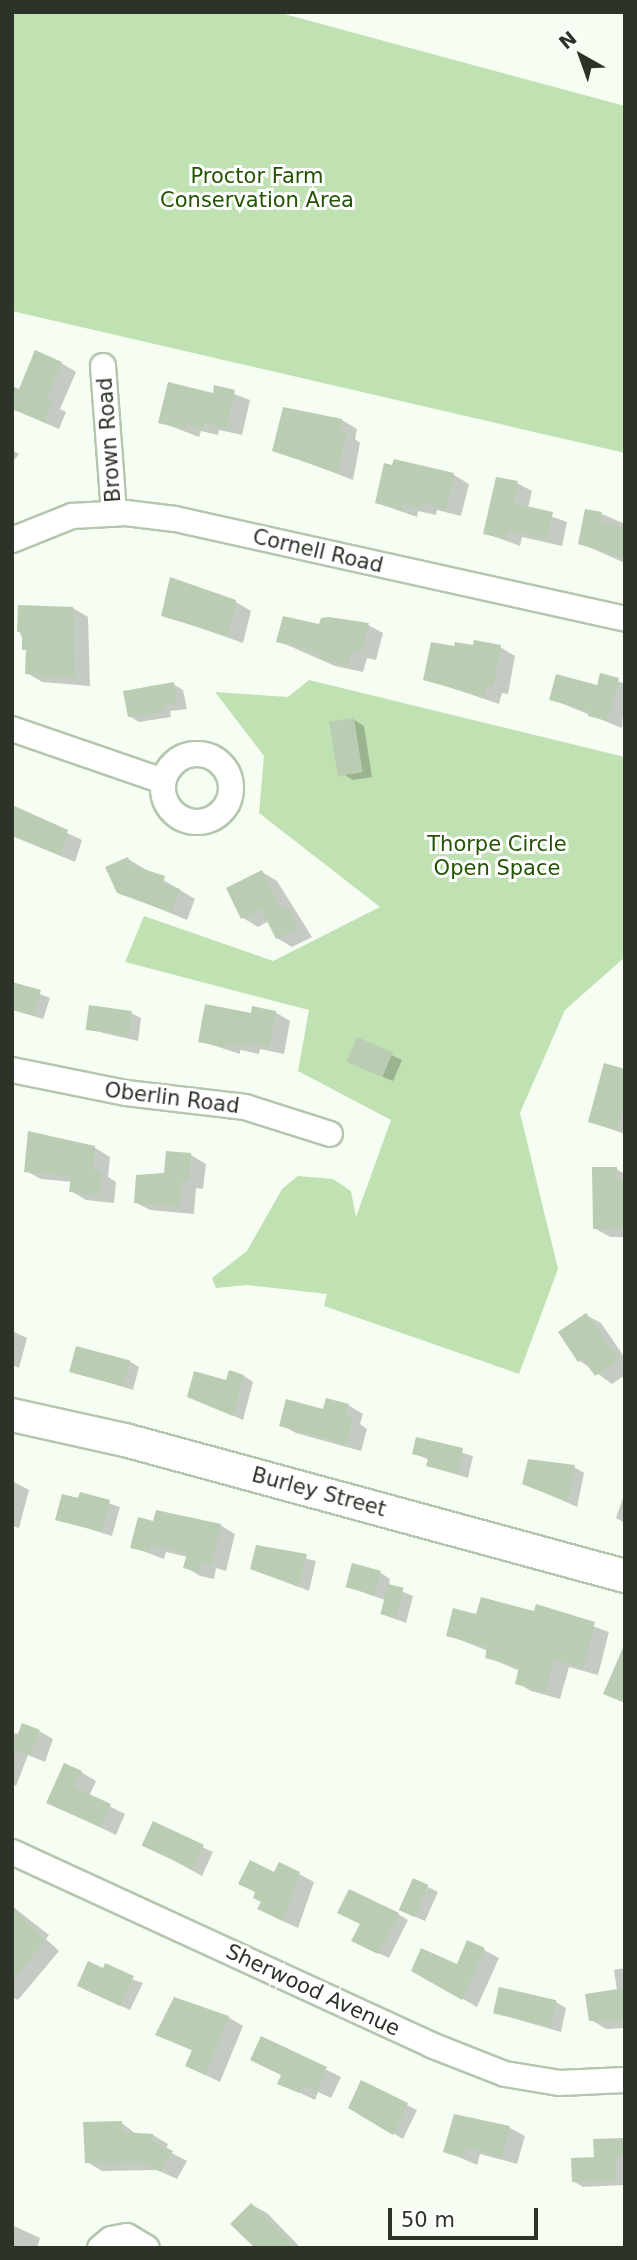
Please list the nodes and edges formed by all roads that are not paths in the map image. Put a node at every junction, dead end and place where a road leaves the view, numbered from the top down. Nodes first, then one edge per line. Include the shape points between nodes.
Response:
1 (103, 366) dead end
2 (114, 514) junction
3 (12, 540) edge
4 (625, 619) edge
5 (12, 729) edge
6 (163, 781) dead end
7 (12, 1070) edge
8 (330, 1133) dead end
9 (12, 1415) edge
10 (625, 1576) edge
11 (12, 1852) edge
12 (625, 2080) edge
13 (100, 2248) edge
14 (147, 2248) edge

1 - 2 street, Brown Road
2 - 3 street, Cornell Road via 72,516
2 - 4 street, Cornell Road via 174,519
5 - 6 street
7 - 8 street, Oberlin Road via 126,1093 246,1107
9 - 10 main road, Burley Street via 139,1443
11 - 12 street, Sherwood Avenue via 431,2045 505,2074 561,2083
13 - 14 street via 111,2239 127,2236

